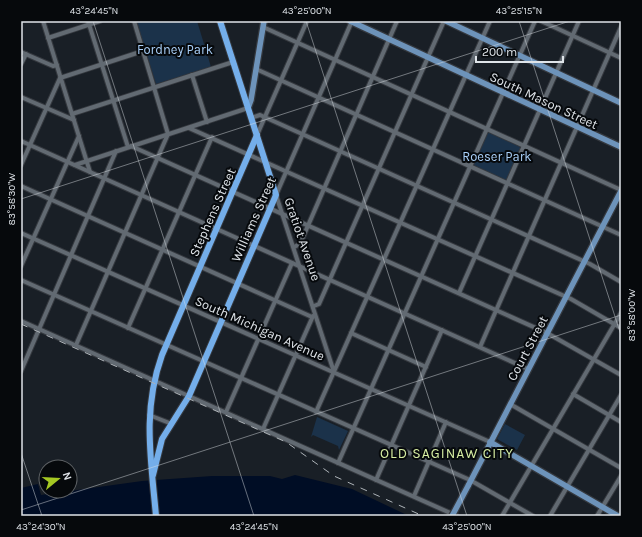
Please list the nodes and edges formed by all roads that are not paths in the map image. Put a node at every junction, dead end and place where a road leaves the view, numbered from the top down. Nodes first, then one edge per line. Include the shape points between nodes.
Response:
1 (43, 21) edge
2 (100, 21) edge
3 (134, 21) edge
4 (220, 21) edge
5 (307, 21) edge
6 (351, 21) edge
7 (397, 21) edge
8 (445, 21) edge
9 (490, 21) edge
10 (535, 21) edge
11 (541, 21) edge
12 (580, 21) edge
13 (89, 23) edge
14 (263, 24) edge
15 (621, 27) edge
16 (573, 36) junction
17 (48, 38) junction
18 (482, 39) junction
19 (389, 40) junction
20 (298, 43) junction
21 (143, 51) junction
22 (23, 53) edge
23 (610, 53) junction
24 (520, 56) junction
25 (428, 58) junction
26 (621, 58) edge
27 (334, 60) junction
28 (233, 62) junction
29 (21, 64) edge
30 (102, 64) junction
31 (56, 65) junction
32 (256, 69) junction
33 (556, 73) junction
34 (192, 75) junction
35 (466, 75) junction
36 (373, 77) junction
37 (60, 78) junction
38 (282, 80) junction
39 (154, 87) junction
40 (594, 90) junction
41 (503, 93) junction
42 (411, 95) junction
43 (21, 96) edge
44 (318, 97) junction
45 (113, 101) junction
46 (621, 103) edge
47 (46, 108) junction
48 (248, 108) junction
49 (540, 110) junction
50 (449, 112) junction
51 (72, 114) junction
52 (357, 114) junction
53 (251, 118) junction
54 (265, 118) junction
55 (74, 120) junction
56 (207, 122) junction
57 (577, 127) junction
58 (189, 128) junction
59 (487, 129) junction
60 (395, 131) junction
61 (168, 134) junction
62 (257, 134) junction
63 (302, 134) junction
64 (79, 136) junction
65 (212, 137) junction
66 (21, 141) edge
67 (30, 145) junction
68 (129, 146) junction
69 (524, 147) junction
70 (621, 147) edge
71 (433, 149) junction
72 (116, 151) junction
73 (340, 152) junction
74 (249, 155) junction
75 (158, 158) junction
76 (86, 161) junction
77 (67, 162) junction
78 (266, 162) junction
79 (561, 164) junction
80 (21, 165) edge
81 (74, 165) junction
82 (470, 166) junction
83 (378, 169) junction
84 (286, 171) junction
85 (90, 172) junction
86 (196, 175) junction
87 (104, 178) junction
88 (508, 183) junction
89 (21, 186) edge
90 (416, 186) junction
91 (324, 188) junction
92 (621, 191) edge
93 (233, 192) junction
94 (142, 195) junction
95 (276, 195) junction
96 (50, 199) junction
97 (544, 200) junction
98 (454, 203) junction
99 (362, 206) junction
100 (270, 208) junction
101 (179, 212) junction
102 (283, 214) junction
103 (88, 216) junction
104 (491, 220) junction
105 (400, 223) junction
106 (308, 226) junction
107 (603, 226) junction
108 (216, 229) junction
109 (126, 232) junction
110 (21, 233) edge
111 (621, 235) edge
112 (529, 237) junction
113 (33, 238) junction
114 (438, 240) junction
115 (346, 242) junction
116 (254, 246) junction
117 (294, 247) junction
118 (163, 249) junction
119 (70, 255) junction
120 (475, 257) junction
121 (384, 259) junction
122 (585, 262) junction
123 (292, 263) junction
124 (21, 266) edge
125 (200, 266) junction
126 (300, 266) junction
127 (108, 272) junction
128 (512, 274) junction
129 (422, 276) junction
130 (330, 279) junction
131 (21, 280) edge
132 (621, 282) edge
133 (238, 283) junction
134 (146, 288) junction
135 (459, 293) junction
136 (53, 294) junction
137 (367, 296) junction
138 (566, 298) junction
139 (276, 300) junction
140 (183, 305) junction
141 (314, 306) junction
142 (496, 310) junction
143 (91, 311) junction
144 (406, 313) junction
145 (621, 313) edge
146 (314, 316) junction
147 (21, 321) edge
148 (221, 322) junction
149 (614, 324) junction
150 (128, 328) junction
151 (621, 328) edge
152 (38, 329) junction
153 (442, 330) junction
154 (350, 333) junction
155 (547, 333) junction
156 (258, 339) junction
157 (76, 345) junction
158 (166, 345) junction
159 (480, 347) junction
160 (389, 350) junction
161 (295, 356) junction
162 (594, 359) junction
163 (203, 362) junction
164 (426, 367) junction
165 (528, 369) junction
166 (21, 371) edge
167 (334, 372) junction
168 (621, 375) edge
169 (240, 379) junction
170 (154, 380) junction
171 (371, 390) junction
172 (573, 394) junction
173 (621, 395) edge
174 (189, 396) junction
175 (278, 396) junction
176 (510, 404) junction
177 (409, 406) junction
178 (226, 412) junction
179 (316, 412) junction
180 (149, 415) junction
181 (609, 415) junction
182 (446, 422) junction
183 (621, 422) edge
184 (172, 424) junction
185 (354, 428) junction
186 (553, 428) junction
187 (263, 429) junction
188 (490, 442) junction
189 (391, 445) junction
190 (589, 449) junction
191 (429, 462) junction
192 (338, 463) junction
193 (532, 465) junction
194 (621, 468) edge
195 (153, 475) junction
196 (621, 476) edge
197 (376, 480) junction
198 (469, 483) junction
199 (567, 486) junction
200 (414, 496) junction
201 (509, 503) junction
202 (602, 507) junction
203 (156, 516) edge
204 (454, 516) edge
205 (502, 516) edge
206 (533, 516) edge
207 (550, 516) edge
208 (597, 516) edge
209 (618, 516) edge

1 - 17 street
2 - 13 street
3 - 21 street
4 - 28 highway, Gratiot Avenue
5 - 20 street, Stephens Street
6 - 19 main road, South Mason Street
6 - 27 street, Williams Street
7 - 19 street
8 - 18 main road
8 - 25 street
9 - 18 street
10 - 24 street
11 - 16 street
12 - 16 street
13 - 17 street
13 - 30 street
14 - 20 street
14 - 32 main road
15 - 23 street
16 - 23 street
16 - 33 street
17 - 31 street
18 - 24 main road
18 - 35 street
19 - 25 main road, South Mason Street
19 - 36 street
20 - 27 street
20 - 38 street, Stephens Street
21 - 30 street
21 - 39 street
22 - 29 street
22 - 31 street
23 - 26 street
23 - 40 street
24 - 33 main road
24 - 41 street
25 - 35 main road, South Mason Street
25 - 42 street
27 - 36 street
27 - 44 street, Williams Street
28 - 34 street
28 - 48 highway, Gratiot Avenue
30 - 37 street
30 - 45 street
31 - 37 street
32 - 38 street
32 - 48 main road
33 - 40 main road
33 - 49 street
34 - 39 street
34 - 56 street
35 - 41 main road, South Mason Street
35 - 50 street
36 - 42 street
36 - 52 street
37 - 47 street
37 - 51 street
38 - 44 street
38 - 54 street, Stephens Street
39 - 45 street
39 - 61 street
40 - 46 main road
40 - 57 street
41 - 49 main road, South Mason Street
41 - 59 street
42 - 50 street
42 - 60 street
43 - 47 street
44 - 52 street
44 - 63 street, Williams Street
45 - 51 street
45 - 68 street
47 - 55 street
47 - 67 street
48 - 53 highway, Gratiot Avenue
48 - 56 street
49 - 57 main road, South Mason Street
49 - 69 street
50 - 59 street
50 - 71 street
51 - 55 street
52 - 60 street
52 - 73 street
53 - 54 street via 260,115
53 - 62 highway, Gratiot Avenue
54 - 62 street, Stephens Street
54 - 63 street
55 - 64 street
56 - 58 street
57 - 70 main road, South Mason Street
57 - 79 street
58 - 61 street
58 - 65 street
59 - 69 street
59 - 82 street
60 - 71 street
60 - 83 street
61 - 68 street
61 - 75 street
62 - 74 highway, Stephens Street
62 - 78 highway, Gratiot Avenue
63 - 73 street
63 - 84 street, Williams Street
64 - 76 street
64 - 77 street
65 - 74 street
65 - 86 street
66 - 67 street
67 - 77 street
67 - 80 street
68 - 72 street
68 - 75 street
69 - 79 street
69 - 88 street
71 - 82 street
71 - 90 street
72 - 76 street
72 - 87 street
73 - 83 street
73 - 91 street
74 - 78 street
74 - 93 highway, Stephens Street
75 - 86 street
75 - 94 street
76 - 81 street
76 - 85 street
77 - 81 street
77 - 96 street
78 - 84 street
78 - 95 highway, Gratiot Avenue
79 - 92 street
79 - 97 street
81 - 85 street
82 - 88 street
82 - 98 street
83 - 90 street
83 - 99 street
84 - 91 street
84 - 95 street, Williams Street
85 - 87 street
86 - 93 street
86 - 101 street
87 - 94 street
87 - 103 street
88 - 97 street
88 - 104 street
89 - 96 street
90 - 98 street
90 - 105 street
91 - 99 street
91 - 106 street
92 - 107 main road, Court Street
93 - 100 street
93 - 108 highway, Stephens Street
94 - 101 street
94 - 109 street
95 - 100 highway, Williams Street
95 - 102 street, Gratiot Avenue
96 - 103 street
96 - 113 street
97 - 107 street
97 - 112 street
98 - 104 street
98 - 114 street
99 - 105 street
99 - 115 street
100 - 102 street
100 - 116 highway, Williams Street
101 - 108 street
101 - 118 street
102 - 106 street
102 - 117 street, Gratiot Avenue
103 - 109 street
103 - 119 street
104 - 112 street
104 - 120 street
105 - 114 street
105 - 121 street
106 - 115 street
106 - 117 street via 300,244
107 - 111 street
107 - 122 main road, Court Street
108 - 116 street
108 - 125 highway, Stephens Street
109 - 118 street
109 - 127 street
110 - 113 street, South Michigan Avenue
112 - 122 street
112 - 128 street
113 - 119 street, South Michigan Avenue
113 - 124 street
114 - 120 street
114 - 129 street
115 - 121 street
115 - 130 street
116 - 123 street
116 - 133 highway, Williams Street
117 - 126 street, Gratiot Avenue
118 - 125 street
118 - 134 street
119 - 127 street, South Michigan Avenue
119 - 136 street
120 - 128 street
120 - 135 street
121 - 129 street
121 - 137 street
122 - 132 street
122 - 138 main road, Court Street
123 - 126 street
123 - 139 street
125 - 133 street
125 - 140 highway, Stephens Street
126 - 130 street
126 - 141 street, Gratiot Avenue
127 - 134 street, South Michigan Avenue
127 - 143 street
128 - 138 street
128 - 142 street
129 - 135 street
129 - 144 street
130 - 137 street
130 - 141 street via 319,304
131 - 136 street
133 - 139 street
133 - 148 highway, Williams Street
134 - 140 street, South Michigan Avenue
134 - 150 street
135 - 142 street
136 - 143 street
136 - 152 street
137 - 144 street
137 - 154 street
138 - 149 street
138 - 155 main road, Court Street
139 - 146 street
139 - 156 street
140 - 148 street, South Michigan Avenue
140 - 158 highway, Stephens Street
141 - 146 street, Gratiot Avenue
142 - 155 street
142 - 159 street
143 - 150 street
143 - 157 street
144 - 153 street
144 - 160 street
145 - 149 street
146 - 161 street
146 - 167 street, Gratiot Avenue
147 - 152 street
148 - 156 street, South Michigan Avenue
148 - 163 highway, Williams Street
149 - 151 street
149 - 162 street
150 - 158 street
152 - 157 street
152 - 166 street
153 - 159 street
153 - 164 street
154 - 160 street
154 - 167 street
155 - 162 street
155 - 165 main road, Court Street
156 - 161 street, South Michigan Avenue
156 - 169 street
157 - 170 street
158 - 163 street
158 - 170 highway, Stephens Street
159 - 165 street
160 - 164 street
160 - 171 street
161 - 167 street, South Michigan Avenue
161 - 175 street
162 - 168 street
162 - 172 street
163 - 169 street
163 - 174 highway, Williams Street
164 - 177 street
165 - 176 main road, Court Street
167 - 171 street, South Michigan Avenue
167 - 179 street
169 - 175 street
169 - 178 street
170 - 174 street
170 - 180 highway, Stephens Street
171 - 177 street, South Michigan Avenue
171 - 185 street
172 - 181 street
172 - 186 street
173 - 181 street
174 - 178 street
174 - 184 highway, Williams Street
175 - 179 street
175 - 187 street
176 - 186 street
176 - 188 main road, Court Street
177 - 182 street, South Michigan Avenue
177 - 189 street
178 - 187 street
179 - 185 street
180 - 184 street
180 - 195 highway, Stephens Street via 149,446
181 - 183 street
181 - 190 street
182 - 188 street, South Michigan Avenue
182 - 191 street
184 - 195 highway, Williams Street via 159,447
185 - 189 street
185 - 192 street
186 - 190 street
186 - 193 street
187 - 192 street
188 - 193 main road
188 - 198 main road, Court Street
189 - 191 street
189 - 197 street
190 - 194 street
190 - 199 street
191 - 198 street
191 - 200 street
192 - 197 street
193 - 199 main road
193 - 201 street
195 - 203 highway
196 - 202 street
197 - 200 street
198 - 201 street
198 - 204 main road, Court Street, bridge
199 - 202 main road
199 - 207 street
200 - 204 street
201 - 205 street
201 - 206 street
202 - 208 street
202 - 209 main road

